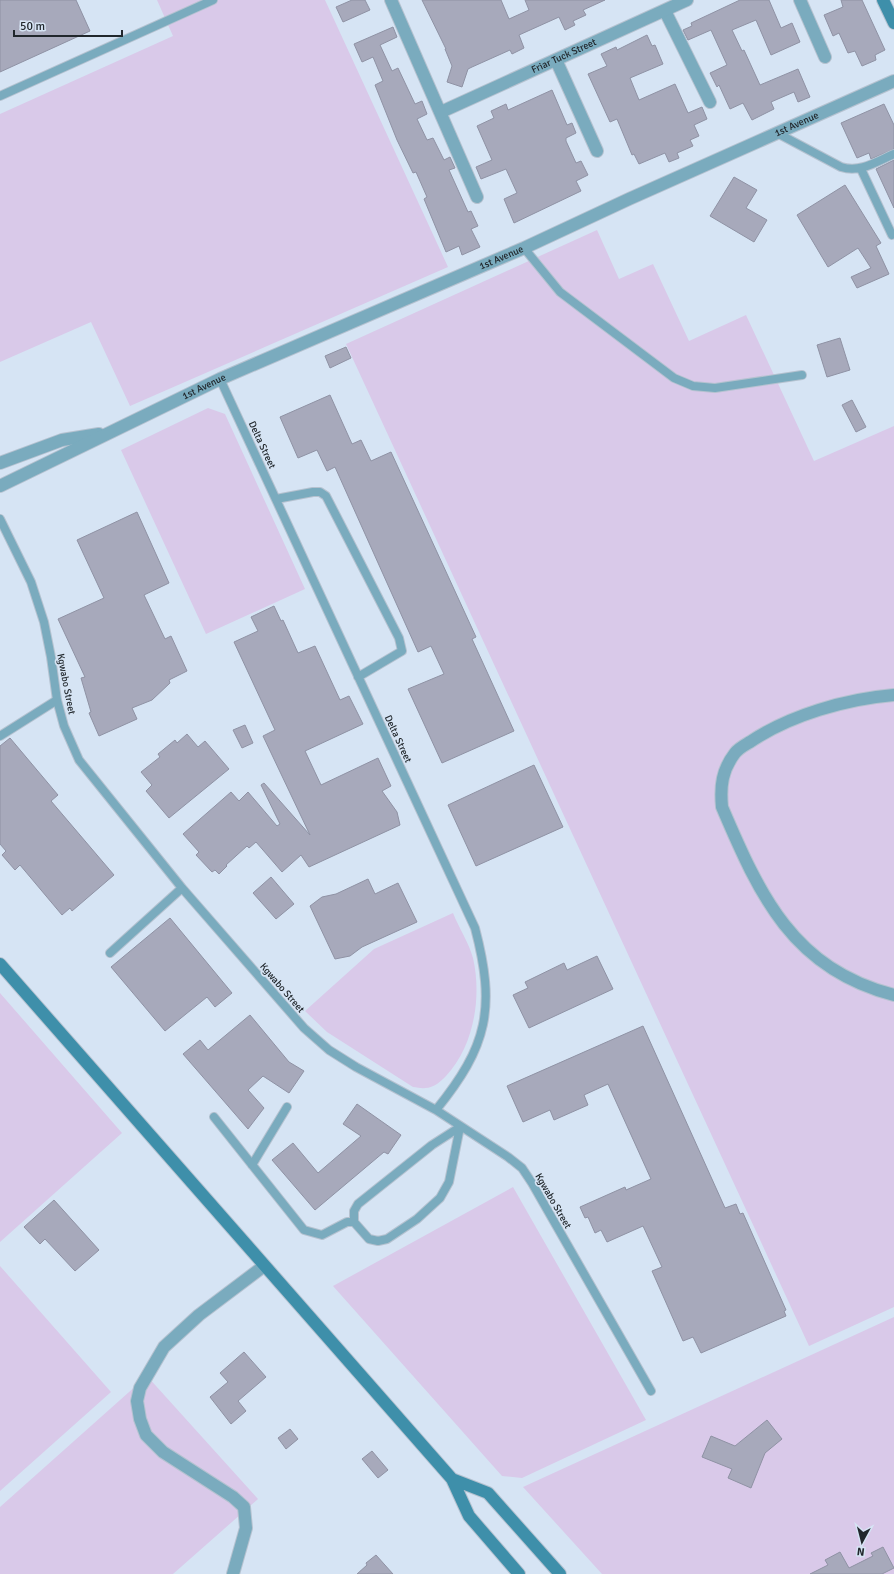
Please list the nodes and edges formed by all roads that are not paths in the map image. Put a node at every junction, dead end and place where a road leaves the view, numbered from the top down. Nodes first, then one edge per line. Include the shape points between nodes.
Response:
1 (213, 0) edge
2 (391, 0) edge
3 (687, 0) edge
4 (800, 0) edge
5 (883, 0) edge
6 (665, 11) junction
7 (894, 23) edge
8 (825, 57) dead end
9 (556, 60) junction
10 (894, 81) edge
11 (0, 96) edge
12 (710, 102) dead end
13 (441, 112) junction
14 (777, 133) junction
15 (597, 151) dead end
16 (894, 154) edge
17 (861, 169) junction
18 (477, 197) dead end
19 (892, 235) dead end
20 (524, 248) junction
21 (802, 375) dead end
22 (220, 379) junction
23 (108, 432) junction
24 (0, 463) edge
25 (0, 486) edge
26 (276, 499) junction
27 (0, 519) edge
28 (358, 677) junction
29 (894, 695) edge
30 (57, 700) junction
31 (0, 736) edge
32 (182, 888) junction
33 (110, 953) dead end
34 (0, 964) edge
35 (894, 995) edge
36 (287, 1107) dead end
37 (436, 1110) junction
38 (214, 1117) dead end
39 (460, 1127) junction
40 (252, 1165) junction
41 (354, 1222) junction
42 (264, 1266) junction
43 (651, 1391) dead end
44 (452, 1479) junction
45 (233, 1574) edge
46 (519, 1574) edge
47 (560, 1574) edge

1 - 11 lane
2 - 13 street
3 - 6 street, Friar Tuck Street
4 - 8 street
5 - 7 main road
6 - 9 street, Friar Tuck Street
6 - 12 street
9 - 13 street, Friar Tuck Street
9 - 15 street
10 - 14 street, 1st Avenue
13 - 18 street
14 - 17 lane via 841,167 850,170
14 - 20 street, 1st Avenue
16 - 17 lane
17 - 19 lane
20 - 21 lane via 560,292 674,378 693,386 715,388
20 - 22 street, 1st Avenue
22 - 23 street, 1st Avenue
22 - 26 lane, Delta Street
23 - 24 street, 1st Avenue via 62,440
23 - 25 street, 1st Avenue
26 - 28 lane, Delta Street
26 - 28 lane via 313,492 320,492 326,496 399,638 402,651
27 - 30 lane, Kgwabo Street via 31,582 44,622
28 - 37 lane, Delta Street via 475,928 482,954 487,996 484,1021 476,1047 463,1074
29 - 35 street via 867,698 815,712 763,733 736,752 722,775 720,792 722,807 761,891 785,927 810,953 842,976
30 - 31 lane
30 - 32 lane, Kgwabo Street via 64,726 79,760
32 - 33 lane
32 - 37 lane, Kgwabo Street via 304,1028 329,1050
34 - 42 main road
36 - 40 lane
37 - 39 lane, Kgwabo Street
38 - 40 lane
39 - 41 lane via 432,1145 358,1204 354,1211
39 - 41 lane via 449,1182 440,1198 417,1219 387,1239 378,1241 369,1239
39 - 43 lane, Kgwabo Street via 522,1168
40 - 41 lane via 304,1230 322,1235 347,1222
42 - 44 main road
42 - 45 street via 200,1315 164,1347 140,1388 137,1401 146,1435 163,1452 233,1497 244,1507 246,1528
44 - 46 main road via 470,1516
44 - 47 main road via 488,1493

